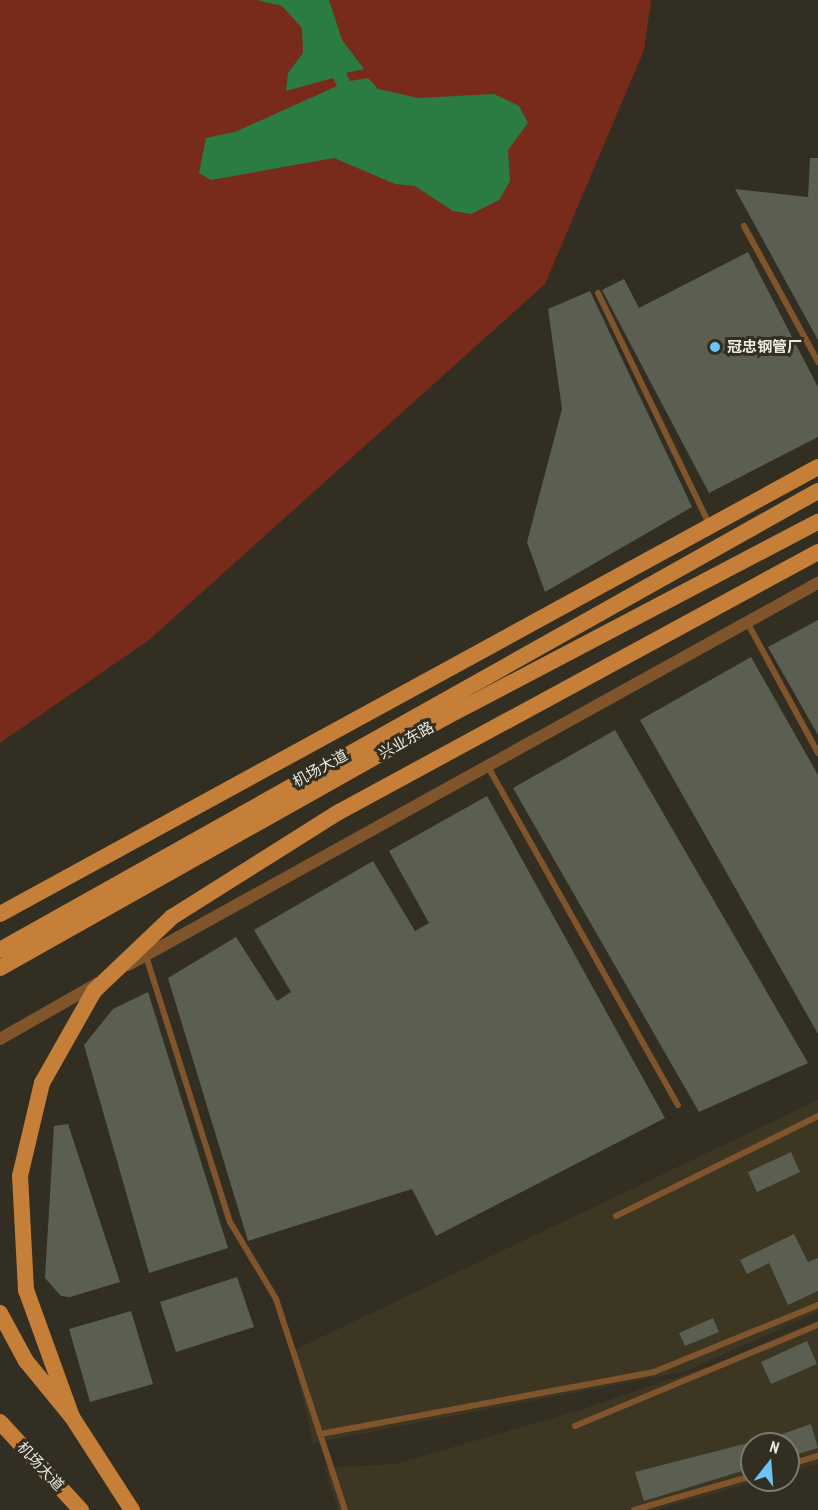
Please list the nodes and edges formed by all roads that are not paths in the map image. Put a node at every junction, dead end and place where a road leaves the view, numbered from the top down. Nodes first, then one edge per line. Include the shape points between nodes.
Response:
1 (744, 226) dead end
2 (598, 293) dead end
3 (818, 362) edge
4 (818, 467) edge
5 (818, 491) edge
6 (818, 522) edge
7 (709, 524) junction
8 (818, 552) edge
9 (818, 583) edge
10 (747, 622) junction
11 (818, 753) edge
12 (486, 764) junction
13 (0, 914) edge
14 (0, 950) edge
15 (146, 955) junction
16 (0, 968) edge
17 (0, 1039) edge
18 (678, 1105) dead end
19 (818, 1116) edge
20 (616, 1216) dead end
21 (818, 1305) edge
22 (0, 1312) edge
23 (818, 1325) edge
24 (72, 1417) junction
25 (1, 1425) edge
26 (575, 1426) dead end
27 (321, 1434) junction
28 (818, 1456) edge
29 (800, 1461) edge
30 (740, 1479) edge
31 (81, 1510) edge
32 (132, 1510) edge
33 (345, 1510) edge
34 (634, 1510) edge

1 - 3 lane
2 - 7 lane
4 - 7 main road
5 - 14 main road, 机场大道
6 - 16 main road, 兴业东路 via 446,717
7 - 13 main road
8 - 24 main road, bridge via 339,812 172,917 94,991 42,1083 20,1176 26,1290
9 - 10 street
10 - 11 lane
10 - 12 street
12 - 15 street
12 - 18 lane
15 - 17 street
15 - 27 lane via 230,1222 276,1299
19 - 20 lane
21 - 27 lane via 654,1372
22 - 24 main road via 26,1362
23 - 26 lane via 645,1401
24 - 32 main road
25 - 31 main road, 机场大道
27 - 33 lane
28 - 29 lane
30 - 34 lane

